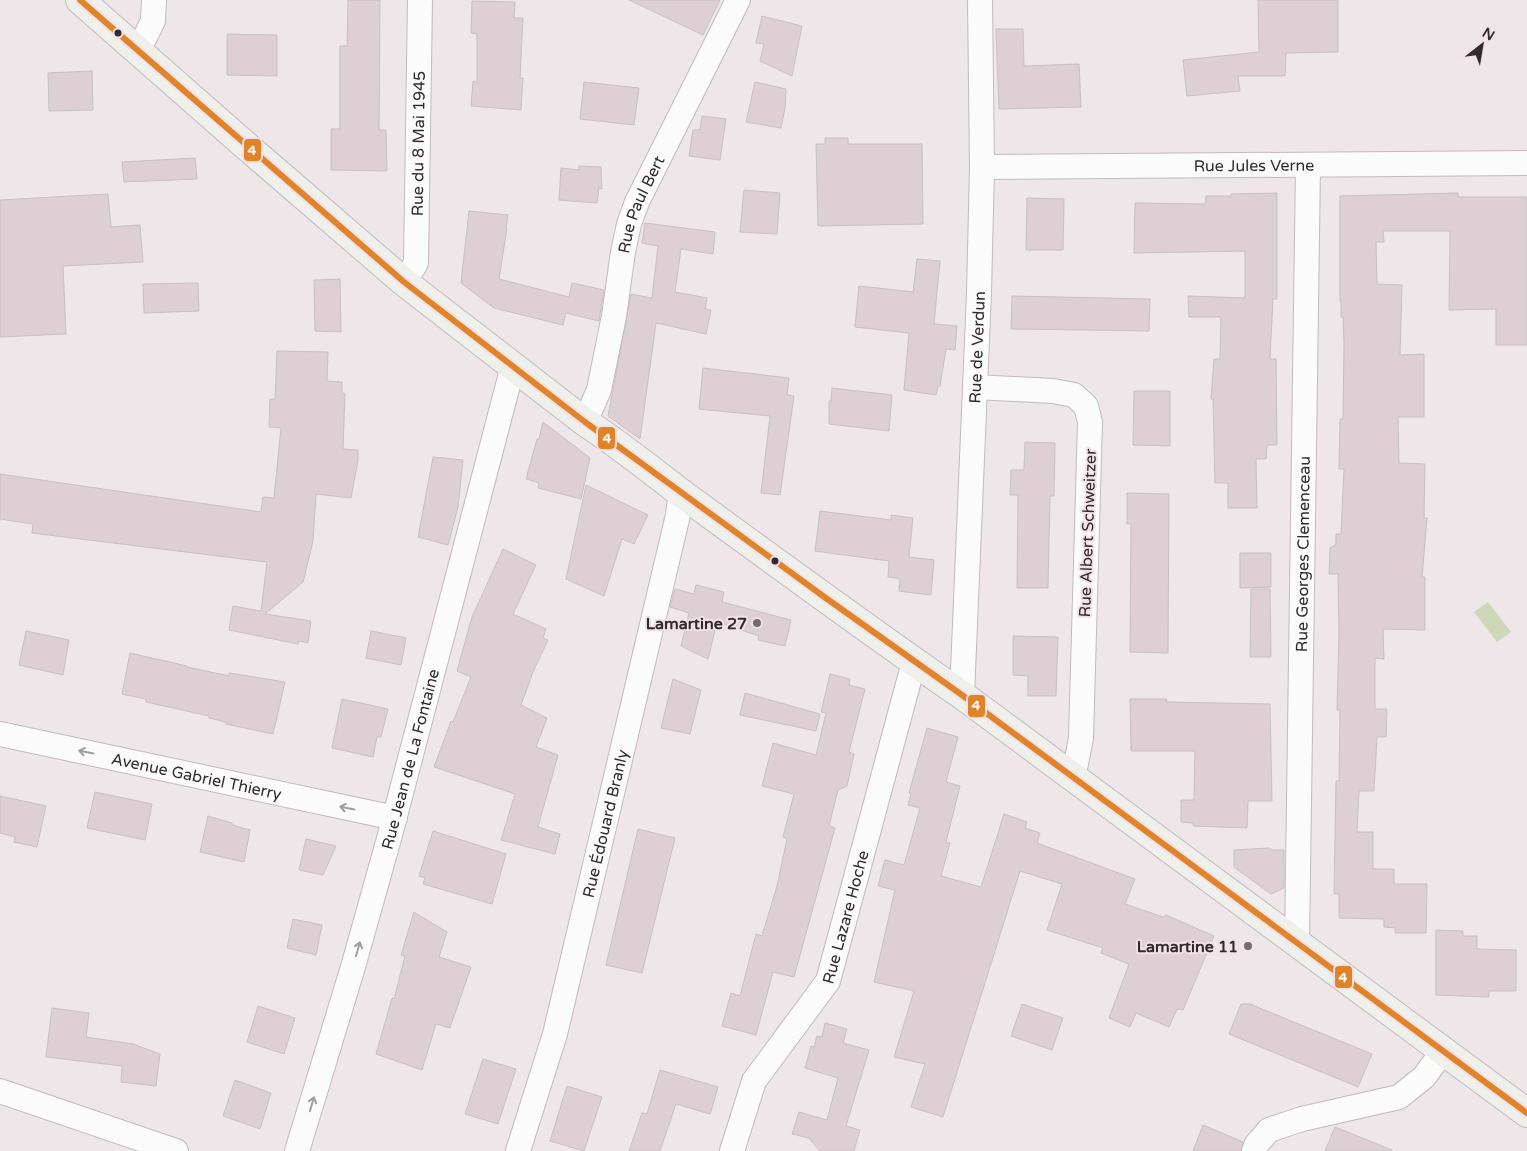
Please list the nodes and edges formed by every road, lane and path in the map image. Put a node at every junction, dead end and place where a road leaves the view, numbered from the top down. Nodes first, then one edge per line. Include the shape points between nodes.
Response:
1 (80, 0) edge
2 (154, 0) edge
3 (420, 0) edge
4 (738, 0) edge
5 (980, 0) edge
6 (138, 51) junction
7 (1527, 164) edge
8 (1308, 166) junction
9 (982, 167) junction
10 (404, 282) junction
11 (513, 366) junction
12 (975, 387) junction
13 (585, 422) junction
14 (680, 492) junction
15 (914, 662) junction
16 (962, 695) junction
17 (0, 734) edge
18 (1071, 776) junction
19 (395, 818) junction
20 (1297, 943) junction
21 (1443, 1050) junction
22 (0, 1091) edge
23 (1527, 1112) edge
24 (176, 1151) edge
25 (297, 1151) edge
26 (518, 1151) edge
27 (732, 1151) edge
28 (1254, 1151) edge

1 - 6 street
2 - 6 street via 153,21
3 - 10 street, Rue du 8 Mai 1945 via 416,263
4 - 13 street, Rue Paul Bert via 637,202 623,252 599,390
5 - 9 street, Rue de Verdun
6 - 10 street
7 - 8 street, Rue Jules Verne
8 - 9 street, Rue Jules Verne
8 - 20 street, Rue Georges Clemenceau
9 - 12 street, Rue de Verdun
10 - 11 street
11 - 13 street
11 - 19 street, Rue Jean de La Fontaine
12 - 16 street, Rue de Verdun
12 - 18 street, Rue Albert Schweitzer via 1053,391 1074,396 1086,406 1090,422 1081,738
13 - 14 street
14 - 15 street
14 - 26 street, Rue Édouard Branly via 678,515 556,1034
15 - 16 street
15 - 27 street, Rue Lazare Hoche via 828,981 754,1081
16 - 18 street
19 -> 17 street, Avenue Gabriel Thierry
18 - 20 street
25 -> 19 street, Rue Jean de La Fontaine
20 - 21 street
21 - 23 street
21 - 28 street via 1424,1077 1399,1097 1302,1119 1269,1130
22 - 24 street

